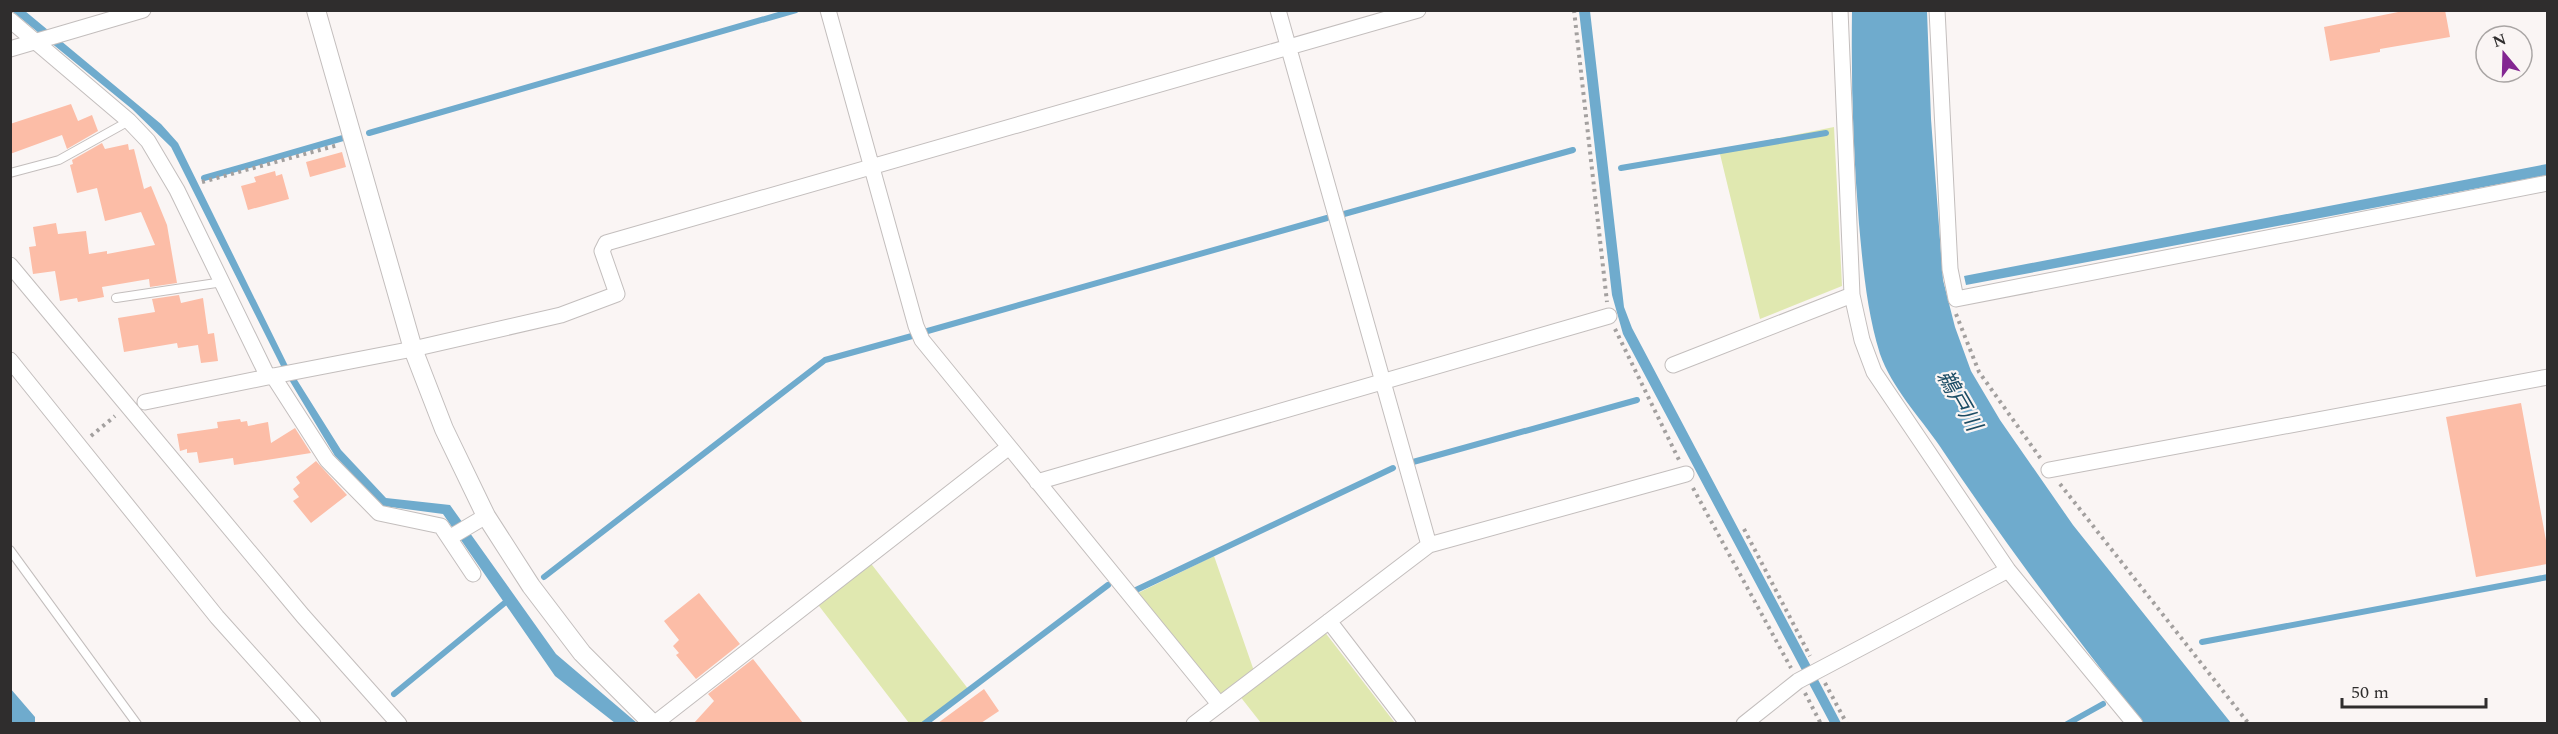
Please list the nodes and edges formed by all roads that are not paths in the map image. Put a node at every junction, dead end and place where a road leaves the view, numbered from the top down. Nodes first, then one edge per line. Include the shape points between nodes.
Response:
1 (143, 10) edge
2 (316, 10) edge
3 (828, 10) edge
4 (1278, 10) edge
5 (1418, 10) edge
6 (1840, 10) edge
7 (1936, 10) edge
8 (10, 20) edge
9 (38, 40) junction
10 (1288, 47) junction
11 (10, 49) edge
12 (129, 121) junction
13 (871, 166) junction
14 (10, 173) edge
15 (2547, 183) edge
16 (10, 266) edge
17 (223, 282) junction
18 (1852, 295) junction
19 (116, 298) dead end
20 (1609, 316) dead end
21 (413, 349) junction
22 (10, 360) edge
23 (1673, 365) dead end
24 (274, 376) junction
25 (2547, 377) edge
26 (1383, 382) junction
27 (145, 402) dead end
28 (1009, 447) junction
29 (2049, 470) road end
30 (1686, 474) dead end
31 (1037, 482) junction
32 (479, 520) junction
33 (452, 536) junction
34 (1430, 545) junction
35 (10, 550) edge
36 (2008, 570) junction
37 (473, 574) dead end
38 (1329, 621) junction
39 (1219, 704) junction
40 (137, 723) edge
41 (313, 723) edge
42 (399, 723) edge
43 (654, 723) edge
44 (1194, 723) edge
45 (1408, 723) edge
46 (1744, 723) edge
47 (2135, 723) edge

1 - 9 street
2 - 21 street
3 - 13 street
4 - 10 street
5 - 10 street
6 - 18 street
7 - 15 street via 1950,269 1956,299
8 - 9 street
9 - 11 street
9 - 12 street
10 - 13 street
10 - 26 street
12 - 14 lane via 59,160
12 - 17 street via 148,141 177,190
13 - 21 street via 606,243 602,251 617,294 561,315
13 - 28 street via 922,340
16 - 42 street via 303,616
17 - 19 lane
17 - 24 street
18 - 23 street
18 - 36 street via 1874,372
20 - 26 street
21 - 24 street
21 - 32 street
22 - 41 street via 217,617
24 - 27 street
24 - 33 street via 327,460 379,513 441,526
25 - 29 street
26 - 31 street
26 - 34 street
28 - 31 street
28 - 43 street
30 - 34 street
31 - 39 street
32 - 33 street
32 - 43 street via 582,653
33 - 37 street
34 - 38 street
35 - 40 lane
36 - 46 street via 1812,674
36 - 47 street
38 - 39 street
38 - 45 street
39 - 44 street

